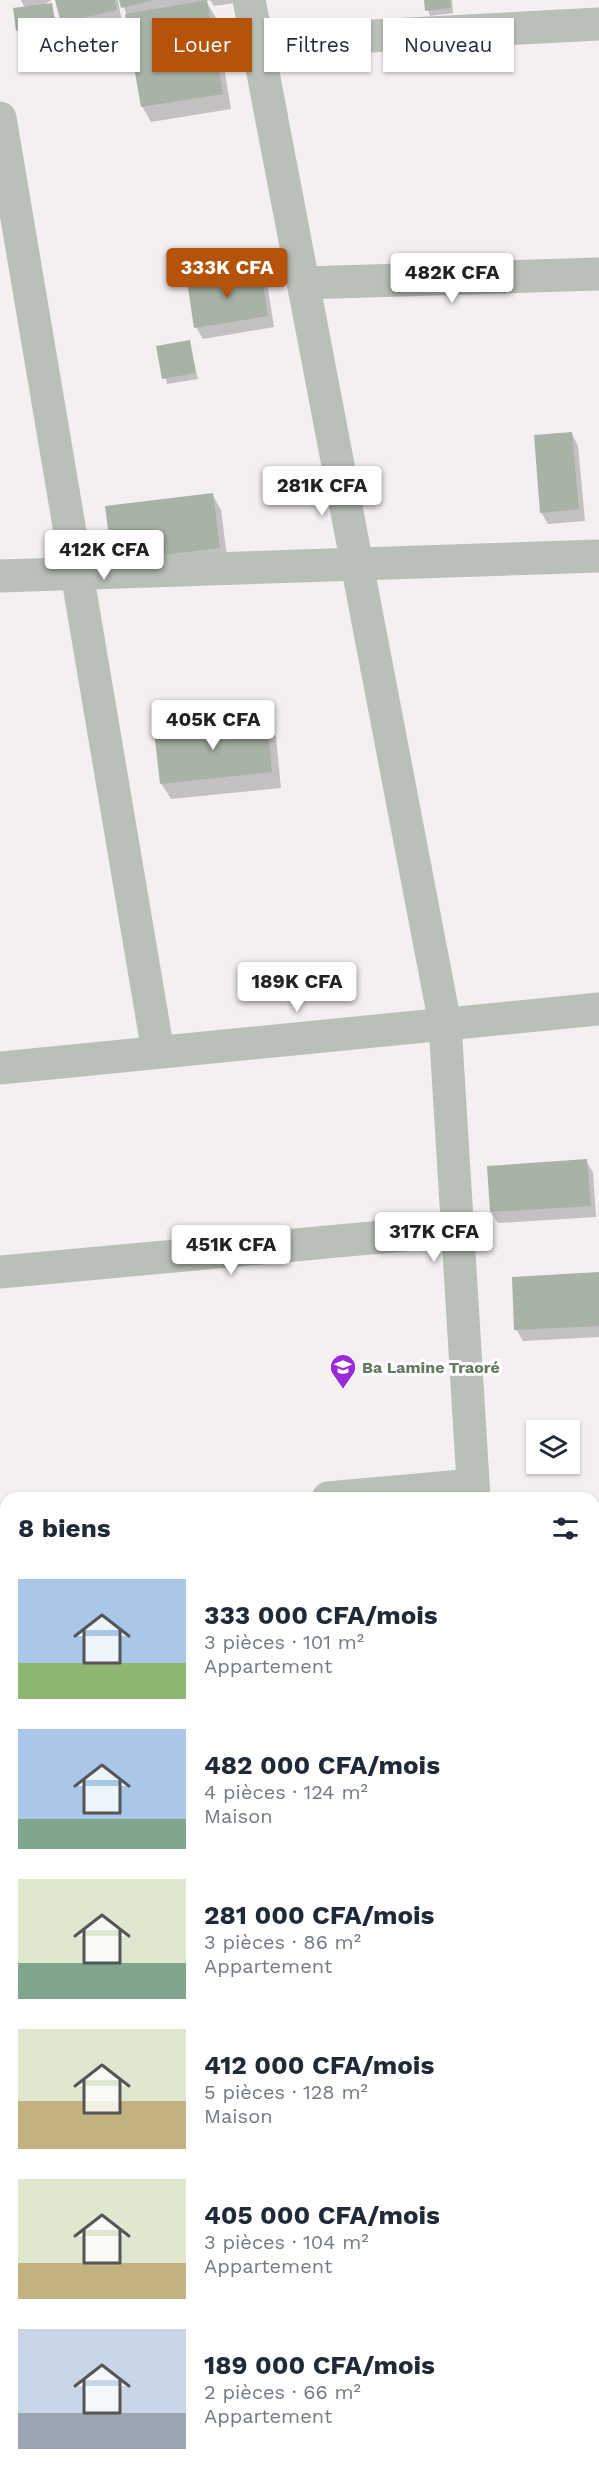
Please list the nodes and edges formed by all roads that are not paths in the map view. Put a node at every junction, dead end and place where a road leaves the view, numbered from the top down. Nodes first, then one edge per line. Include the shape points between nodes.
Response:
1 (249, 0) edge
2 (599, 24) edge
3 (257, 42) junction
4 (0, 118) edge
5 (599, 274) edge
6 (303, 283) junction
7 (599, 556) edge
8 (357, 562) junction
9 (77, 574) junction
10 (0, 576) edge
11 (599, 1009) edge
12 (445, 1024) junction
13 (158, 1052) junction
14 (0, 1068) edge
15 (458, 1230) junction
16 (0, 1272) edge
17 (474, 1492) edge

1 - 3 street
2 - 3 street
3 - 6 street
4 - 9 street
5 - 6 street
6 - 8 street
7 - 8 street
8 - 9 street
8 - 12 street
9 - 10 street
9 - 13 street
11 - 12 street
12 - 13 street
12 - 15 street
13 - 14 street
15 - 16 street
15 - 17 street

